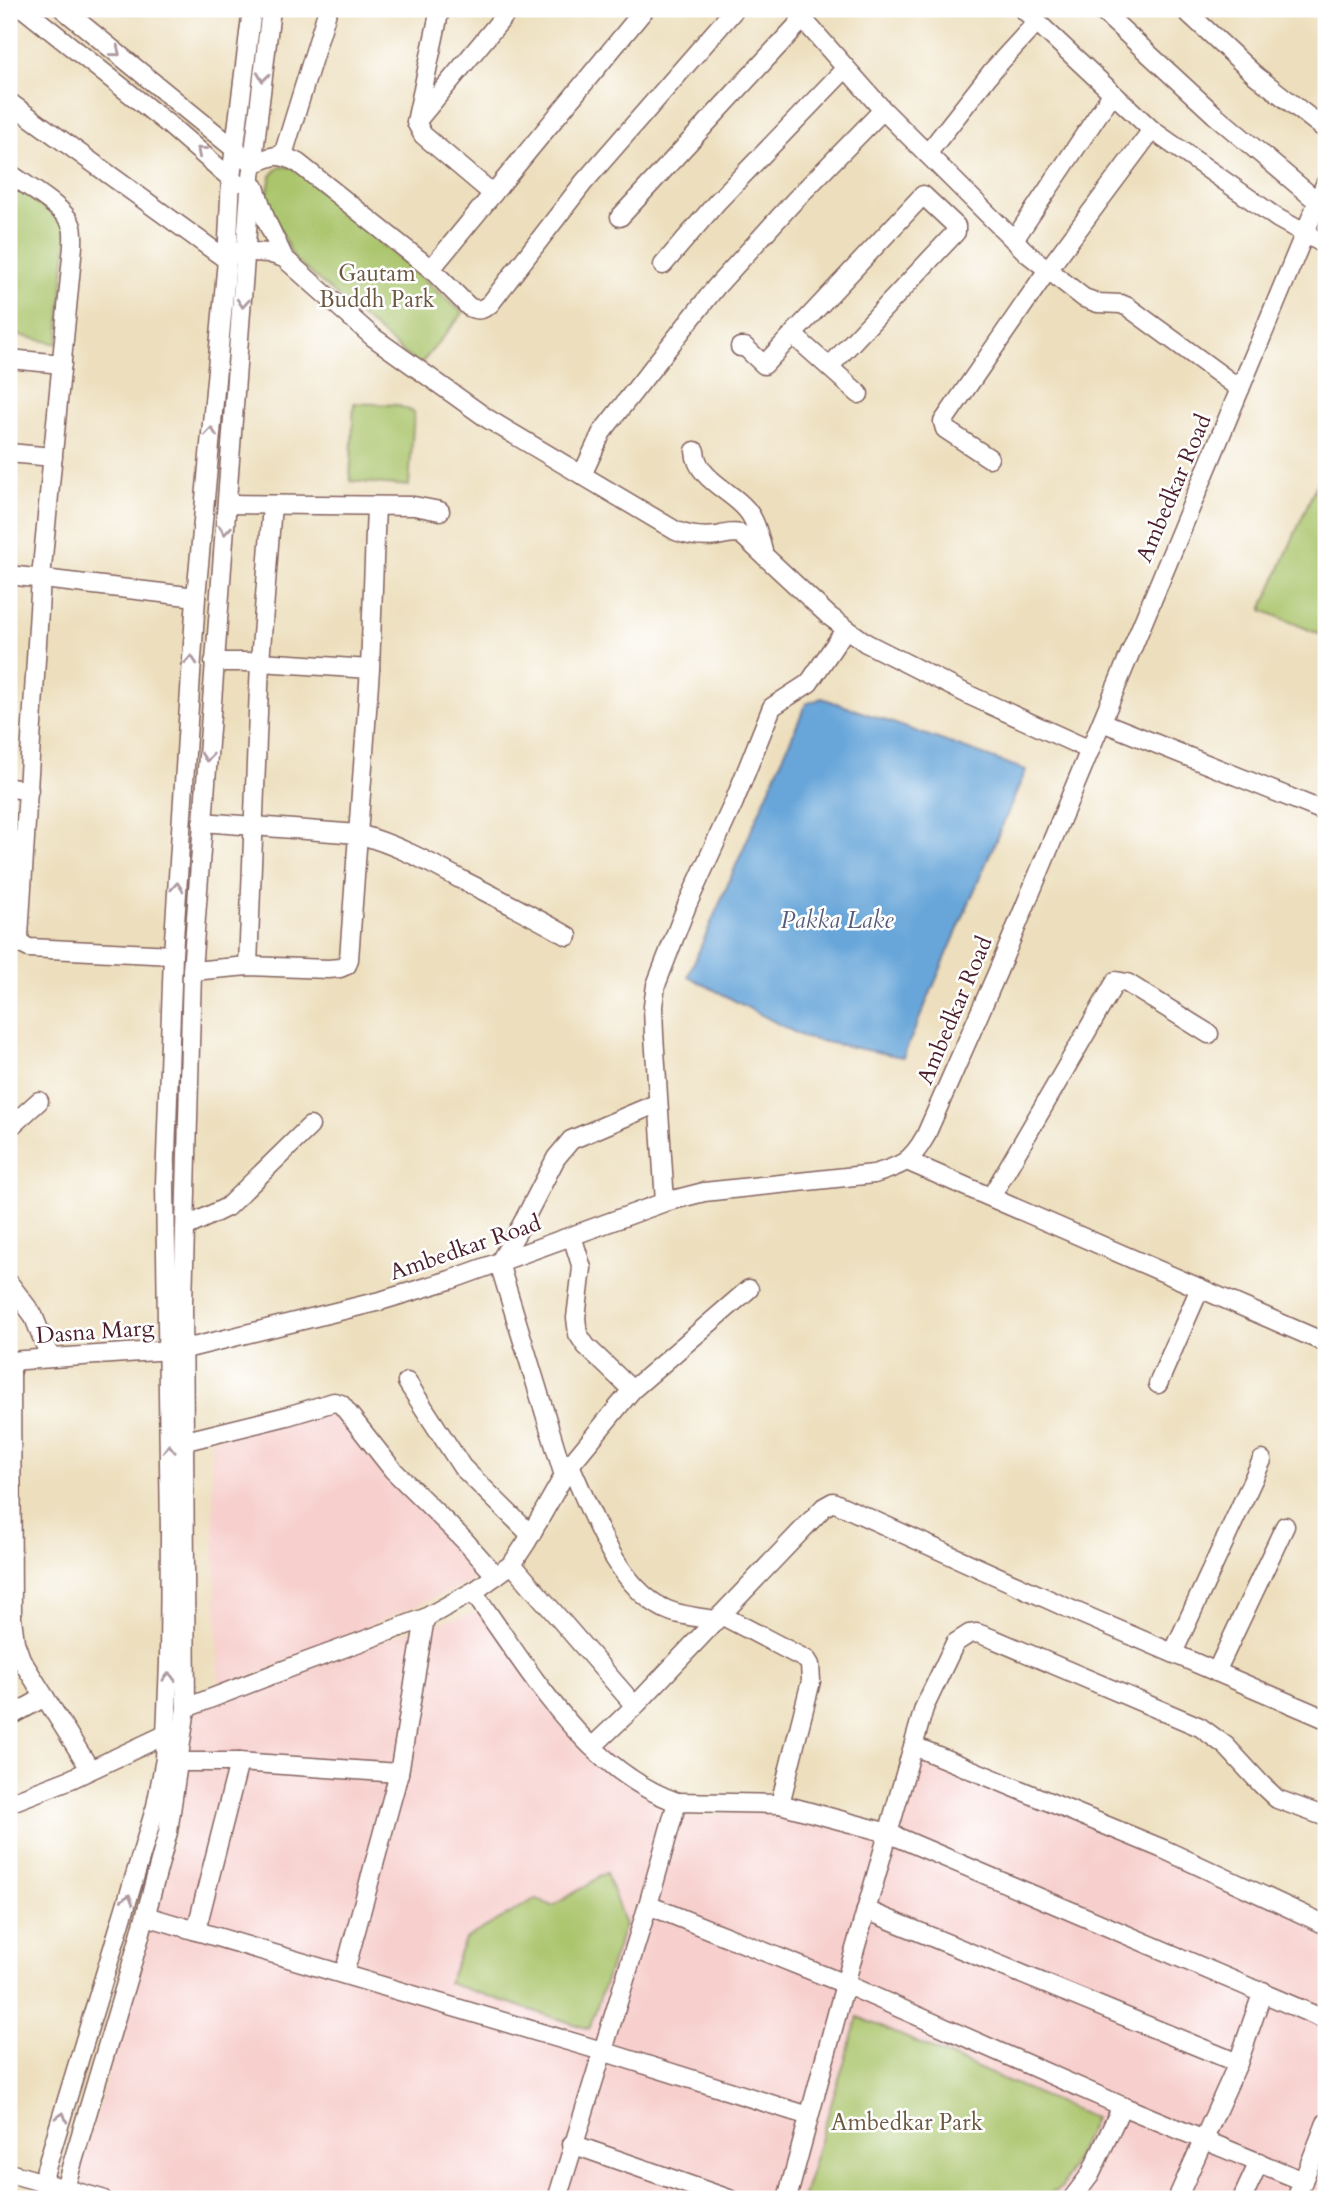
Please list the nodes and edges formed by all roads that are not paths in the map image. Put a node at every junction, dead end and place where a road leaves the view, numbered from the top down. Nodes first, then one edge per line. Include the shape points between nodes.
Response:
1 (23, 9) edge
2 (63, 9) edge
3 (252, 9) edge
4 (271, 9) edge
5 (328, 9) edge
6 (440, 9) edge
7 (510, 9) edge
8 (645, 9) edge
9 (735, 9) edge
10 (1023, 9) edge
11 (1100, 9) edge
12 (1184, 9) edge
13 (799, 14) edge
14 (1037, 22) junction
15 (846, 68) junction
16 (1112, 94) junction
17 (9, 102) edge
18 (883, 110) junction
19 (416, 122) junction
20 (1152, 130) junction
21 (1326, 130) edge
22 (234, 149) junction
23 (927, 154) junction
24 (283, 155) junction
25 (252, 171) junction
26 (9, 173) edge
27 (231, 178) junction
28 (1326, 182) edge
29 (962, 188) junction
30 (492, 194) junction
31 (250, 199) junction
32 (1318, 202) junction
33 (941, 211) junction
34 (620, 218) dead end
35 (1304, 235) junction
36 (1014, 240) junction
37 (1326, 245) edge
38 (247, 252) junction
39 (228, 255) junction
40 (284, 258) junction
41 (663, 265) dead end
42 (430, 269) junction
43 (1047, 271) junction
44 (793, 335) junction
45 (740, 347) dead end
46 (9, 359) edge
47 (62, 364) junction
48 (829, 367) junction
49 (1240, 389) junction
50 (859, 394) dead end
51 (695, 451) dead end
52 (9, 453) edge
53 (53, 457) junction
54 (989, 458) dead end
55 (582, 475) junction
56 (228, 504) junction
57 (272, 505) junction
58 (376, 506) junction
59 (440, 511) dead end
60 (764, 554) junction
61 (9, 575) edge
62 (41, 578) junction
63 (196, 597) junction
64 (845, 630) junction
65 (214, 662) junction
66 (260, 662) junction
67 (370, 669) junction
68 (1102, 722) junction
69 (1090, 750) junction
70 (9, 789) edge
71 (29, 790) junction
72 (1326, 812) edge
73 (202, 822) junction
74 (254, 825) junction
75 (358, 834) junction
76 (15, 914) edge
77 (568, 936) dead end
78 (173, 955) junction
79 (248, 966) junction
80 (192, 971) junction
81 (1209, 1034) dead end
82 (39, 1101) dead end
83 (658, 1103) junction
84 (310, 1126) dead end
85 (9, 1128) edge
86 (906, 1161) junction
87 (991, 1197) junction
88 (665, 1202) junction
89 (186, 1227) junction
90 (572, 1236) junction
91 (499, 1263) junction
92 (9, 1283) edge
93 (1200, 1288) junction
94 (748, 1289) dead end
95 (1326, 1343) edge
96 (176, 1350) junction
97 (50, 1357) junction
98 (10, 1361) edge
99 (407, 1382) dead end
100 (1158, 1384) dead end
101 (632, 1390) junction
102 (186, 1441) junction
103 (1262, 1460) dead end
104 (567, 1470) junction
105 (1285, 1526) dead end
106 (531, 1535) junction
107 (10, 1554) edge
108 (512, 1564) junction
109 (496, 1576) junction
110 (473, 1592) junction
111 (718, 1617) junction
112 (425, 1618) junction
113 (1173, 1653) junction
114 (1216, 1672) junction
115 (45, 1697) junction
116 (635, 1706) junction
117 (186, 1708) junction
118 (9, 1717) edge
119 (1326, 1719) edge
120 (167, 1734) junction
121 (593, 1746) junction
122 (914, 1746) junction
123 (178, 1762) junction
124 (239, 1762) junction
125 (90, 1769) junction
126 (399, 1773) junction
127 (677, 1802) junction
128 (9, 1803) edge
129 (780, 1804) junction
130 (1326, 1817) edge
131 (888, 1832) junction
132 (648, 1905) junction
133 (866, 1910) junction
134 (146, 1916) junction
135 (1326, 1925) edge
136 (196, 1931) junction
137 (344, 1974) junction
138 (845, 1984) junction
139 (1263, 1992) junction
140 (1326, 2020) edge
141 (602, 2051) junction
142 (1238, 2063) junction
143 (1122, 2106) junction
144 (809, 2116) junction
145 (1326, 2123) edge
146 (1203, 2139) junction
147 (572, 2144) junction
148 (1259, 2162) junction
149 (9, 2173) edge
150 (1303, 2181) junction
151 (43, 2182) junction
152 (65, 2188) junction
153 (102, 2199) edge
154 (557, 2199) edge
155 (729, 2199) edge
156 (787, 2199) edge
157 (1072, 2199) edge
158 (1177, 2199) edge
159 (1242, 2199) edge
160 (1296, 2199) edge

27 -> 1 street
2 -> 22 street
3 - 22 street
4 -> 25 street
5 - 24 street
6 - 19 street
7 - 19 street
8 - 30 street
9 - 42 street via 584,182 490,304 483,309 469,307
10 - 14 street
11 - 32 street
12 - 21 street via 1255,75
13 - 15 street
13 - 34 street
14 - 16 street
14 - 23 street
15 - 18 street
15 - 41 street
16 - 20 street
16 - 36 street
17 - 39 street
18 - 23 street
18 - 55 street via 716,286 603,432
19 - 30 street via 423,135
20 - 35 street
20 - 43 street
22 - 25 street
22 - 27 street
23 - 29 street
24 - 25 street via 270,156
24 - 42 street
25 - 31 street
25 - 40 street via 266,220
26 - 47 street via 73,226
27 - 31 street
27 - 39 street
28 - 32 street, Ambedkar Road
29 - 33 street
29 - 36 street
30 - 42 street
31 - 38 street
32 - 35 street, Ambedkar Road
33 - 44 street via 923,195
33 - 48 street via 954,222 956,232
35 - 37 street
35 - 49 street, Ambedkar Road
36 - 43 street
38 - 39 street
38 - 40 street
38 -> 56 street
63 -> 39 street
40 - 55 street via 373,338 488,419
43 - 49 street via 1090,301 1128,307
43 - 54 street via 943,422 945,429
44 - 45 street via 764,365
44 - 48 street
46 - 47 street
47 - 53 street
48 - 50 street
49 - 68 street, Ambedkar Road
51 - 60 street via 701,470 747,509
52 - 53 street
53 - 62 street
55 - 60 street via 676,531 698,537 741,534
56 - 57 street
56 -> 65 street
57 - 58 street
57 - 66 street
58 - 59 street
58 - 67 street
60 - 64 street
61 - 62 street
62 - 63 street
62 - 71 street
78 -> 63 street
64 - 69 street via 891,657
64 - 83 street via 808,683 772,707 670,946 653,1006
65 - 66 street
65 -> 73 street
66 - 67 street
66 - 74 street
67 - 75 street
68 - 69 street, Ambedkar Road
68 - 72 street
69 - 86 street, Ambedkar Road via 925,1137
70 - 71 street
71 - 76 street
73 - 74 street
73 - 80 street
74 - 75 street
74 - 79 street
75 - 77 street via 413,854
75 - 79 street via 347,965 328,969
76 - 78 street via 21,944 29,948
78 - 96 street via 165,1185
79 - 80 street
80 - 89 street
81 - 87 street via 1127,983 1116,981
82 - 85 street
83 - 88 street
83 - 91 street via 570,1140
84 - 89 street via 227,1207
86 - 87 street
86 - 88 street, Ambedkar Road via 874,1174 704,1192
87 - 93 street
88 - 90 street, Ambedkar Road
89 - 96 street
90 - 91 street, Ambedkar Road
90 - 101 street via 582,1268 578,1334
91 - 96 street, Ambedkar Road via 380,1301
91 - 104 street
92 - 97 street via 33,1315
93 - 95 street
93 - 100 street
94 - 101 street
96 - 97 street, Dasna Marg
96 - 102 street
120 -> 96 street
97 - 98 street, Dasna Marg
98 - 107 street
99 - 106 street via 462,1467
101 - 104 street
102 - 109 street via 334,1402 341,1404 393,1470
102 - 117 street
103 - 113 street
104 - 106 street
104 - 111 street via 636,1587 676,1613
105 - 114 street
106 - 108 street
107 - 115 street via 15,1642
108 - 109 street
108 - 116 street
109 - 110 street
110 - 112 street
110 - 121 street via 552,1701
111 - 113 street via 832,1502
111 - 116 street
111 - 129 street via 810,1665 811,1681
112 - 117 street
112 - 126 street
113 - 114 street
114 - 119 street
115 - 118 street
115 - 125 street
116 - 121 street
117 - 123 street
120 - 125 street
151 -> 120 street via 156,1806
121 - 127 street via 624,1775
122 - 130 street via 924,1708 955,1643 977,1633 1200,1727 1226,1746 1277,1799
122 - 131 street
122 - 135 street via 1163,1849
123 - 124 street
123 - 134 street via 168,1832
124 - 126 street
124 - 136 street
125 - 128 street
126 - 137 street
127 - 129 street
127 - 132 street
129 - 131 street
131 - 133 street
131 - 139 street
132 - 138 street
132 - 141 street
133 - 138 street
133 - 142 street
134 - 136 street
134 - 152 street
136 - 137 street
137 - 141 street
138 - 143 street
138 - 144 street
139 - 140 street
139 - 142 street
141 - 144 street
141 - 147 street
142 - 146 street
143 - 146 street
143 - 157 street via 1090,2175
144 - 156 street
145 - 150 street
146 - 148 street
146 - 158 street
147 - 154 street
147 - 155 street
148 - 150 street
148 - 159 street
149 - 151 street
150 - 160 street
151 - 152 street
152 - 153 street

